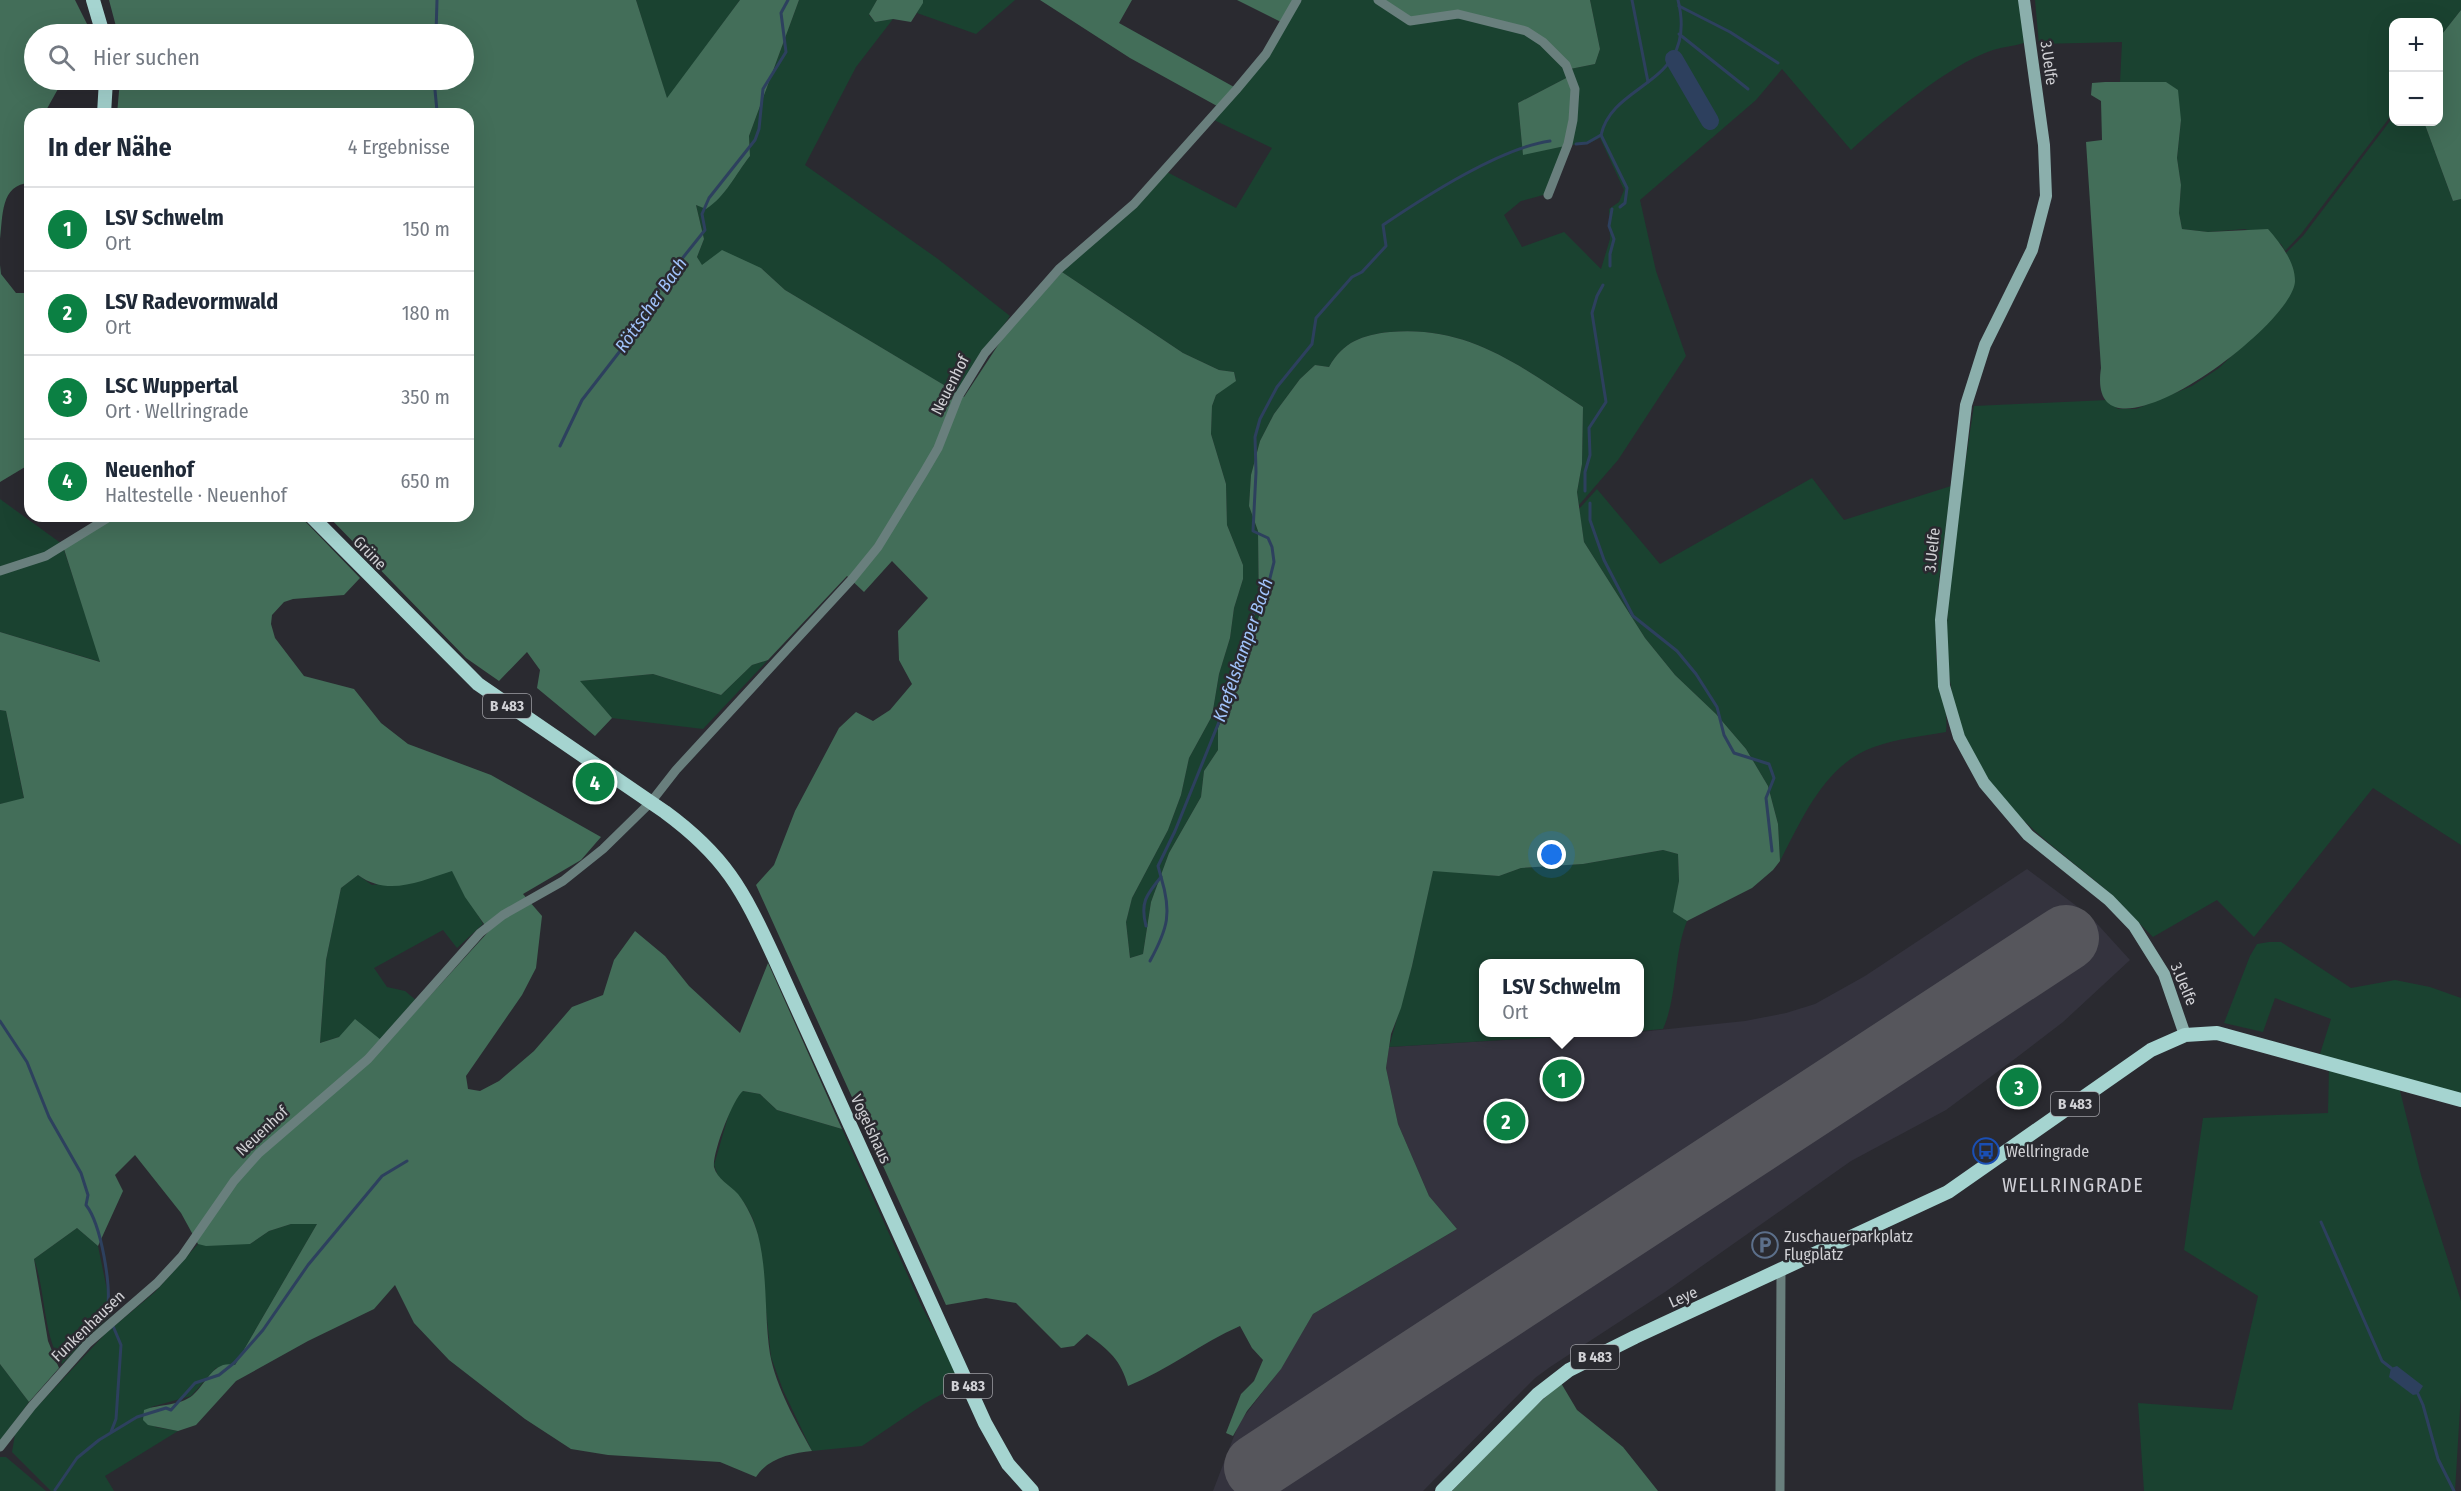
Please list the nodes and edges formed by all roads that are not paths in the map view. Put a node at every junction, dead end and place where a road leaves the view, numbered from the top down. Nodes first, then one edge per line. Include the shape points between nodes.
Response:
1 (93, 0) edge
2 (1297, 0) edge
3 (1378, 0) edge
4 (2024, 0) edge
5 (100, 24) edge
6 (105, 90) edge
7 (104, 108) edge
8 (1548, 195) dead end
9 (101, 522) edge
10 (316, 522) edge
11 (0, 571) edge
12 (651, 802) junction
13 (2185, 1035) junction
14 (2461, 1100) edge
15 (200, 1232) joint
16 (1781, 1270) junction
17 (0, 1447) edge
18 (1032, 1491) edge
19 (1442, 1491) edge
20 (1780, 1491) edge

1 - 5 main road
2 - 12 street, Neuenhof via 1266,54 1236,90 1134,204 1059,269 991,345 958,397 938,448 867,562
3 - 8 street via 1410,21 1458,14 1527,31 1566,65 1575,89 1573,120
4 - 13 street, 3.Uelfe via 2044,145 2046,196 2032,250 1985,345 1966,405 1941,620 1944,686 1959,737 1984,783 2028,835 2109,900 2134,926 2164,974
6 - 7 main road
9 - 11 street via 46,556
10 - 12 main road, Grüne / B 483 via 478,684
12 - 15 street, Neuenhof via 574,873 503,915 473,940 368,1059 246,1167
12 - 18 main road, Vogelshaus / B 483 via 705,844 745,895 984,1423 1008,1464
13 - 14 main road, B 483 via 2217,1033
13 - 16 main road, Leye / B 483 via 2151,1050 1969,1179 1911,1211
15 - 17 street, Funkenhausen via 164,1276 112,1320 63,1370
16 - 19 main road, Leye / B 483 via 1635,1337 1555,1379
16 - 20 street

